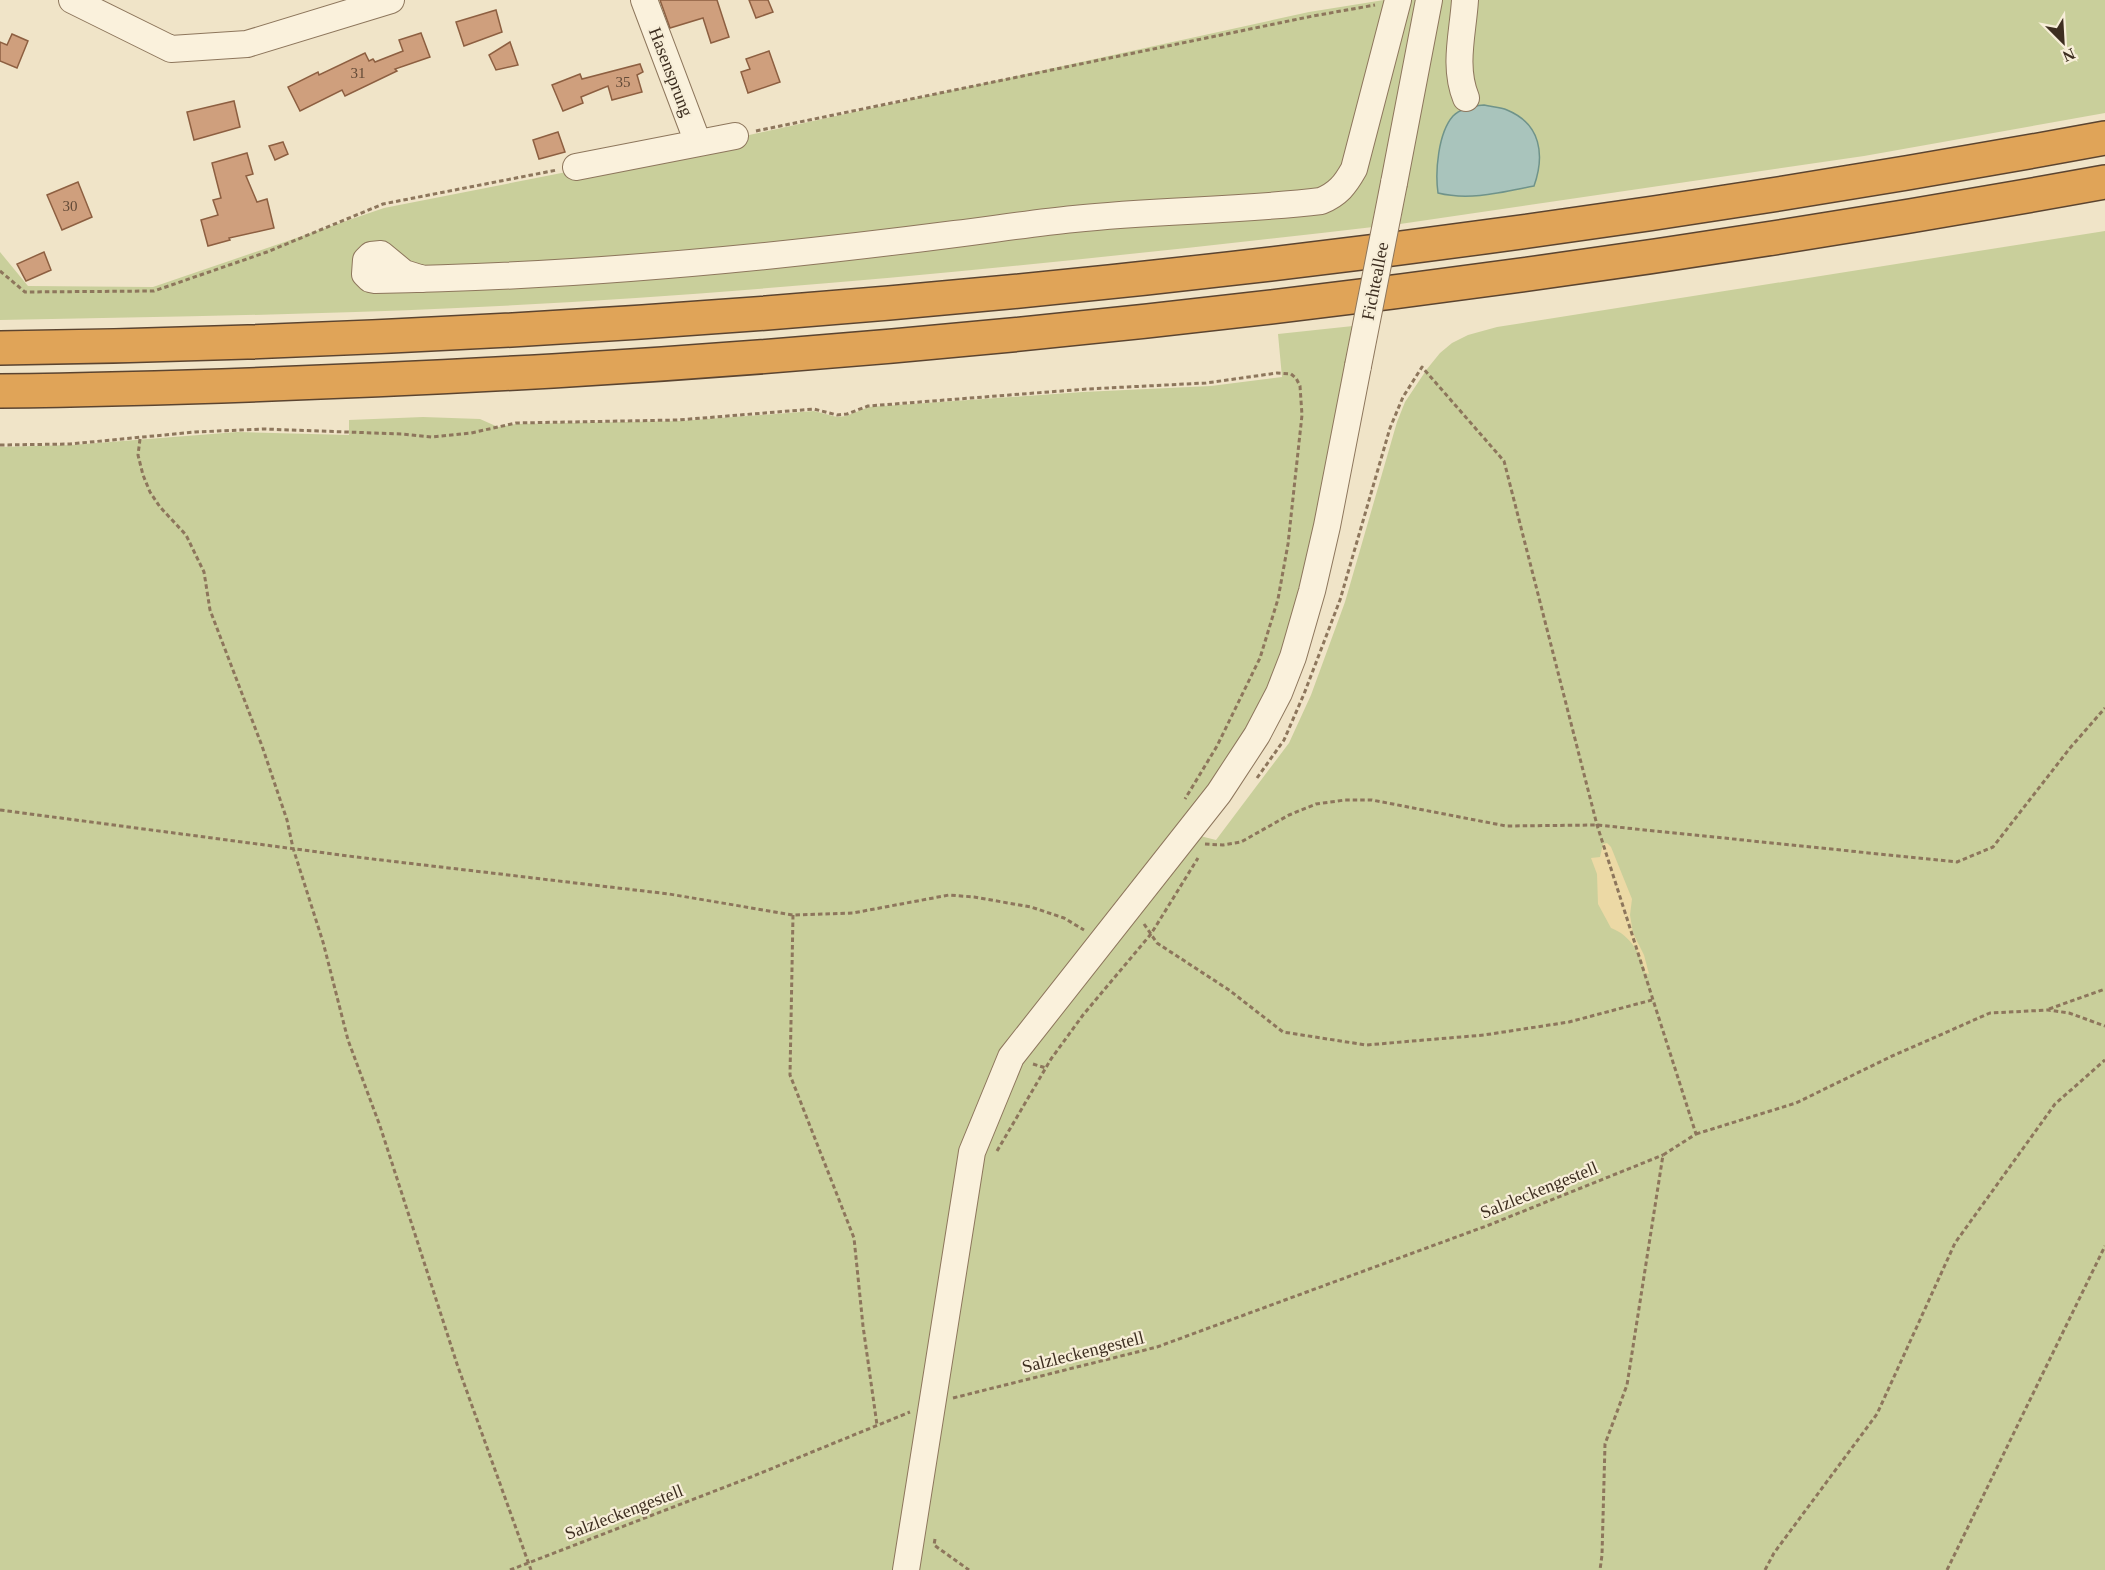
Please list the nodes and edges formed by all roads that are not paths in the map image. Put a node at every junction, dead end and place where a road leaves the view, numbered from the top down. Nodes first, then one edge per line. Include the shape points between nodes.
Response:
1 (72, 0) edge
2 (391, 0) edge
3 (644, 0) edge
4 (1398, 0) edge
5 (1429, 0) edge
6 (1465, 0) edge
7 (1466, 98) dead end
8 (735, 136) road end
9 (2105, 138) edge
10 (698, 143) junction
11 (576, 167) road end
12 (2105, 182) edge
13 (423, 279) dead end
14 (0, 348) edge
15 (0, 391) edge
16 (906, 1570) edge

1 - 2 street via 171,49 247,44
3 - 10 street, Hasensprung
4 - 13 street via 1354,169 1345,186 1321,201 1078,218 954,235 602,270
5 - 16 street, Fichteallee, bridge via 1304,621 1279,693 1219,793 1196,840 1131,905 1011,1057 972,1152
6 - 7 street via 1458,65
8 - 10 street, Hasensprung
9 - 14 highway via 1844,185 1603,222 1320,260 1116,282 646,323 262,342
10 - 11 street, Hasensprung
12 - 15 highway via 1614,264 1346,300 1011,336 736,359 430,378

